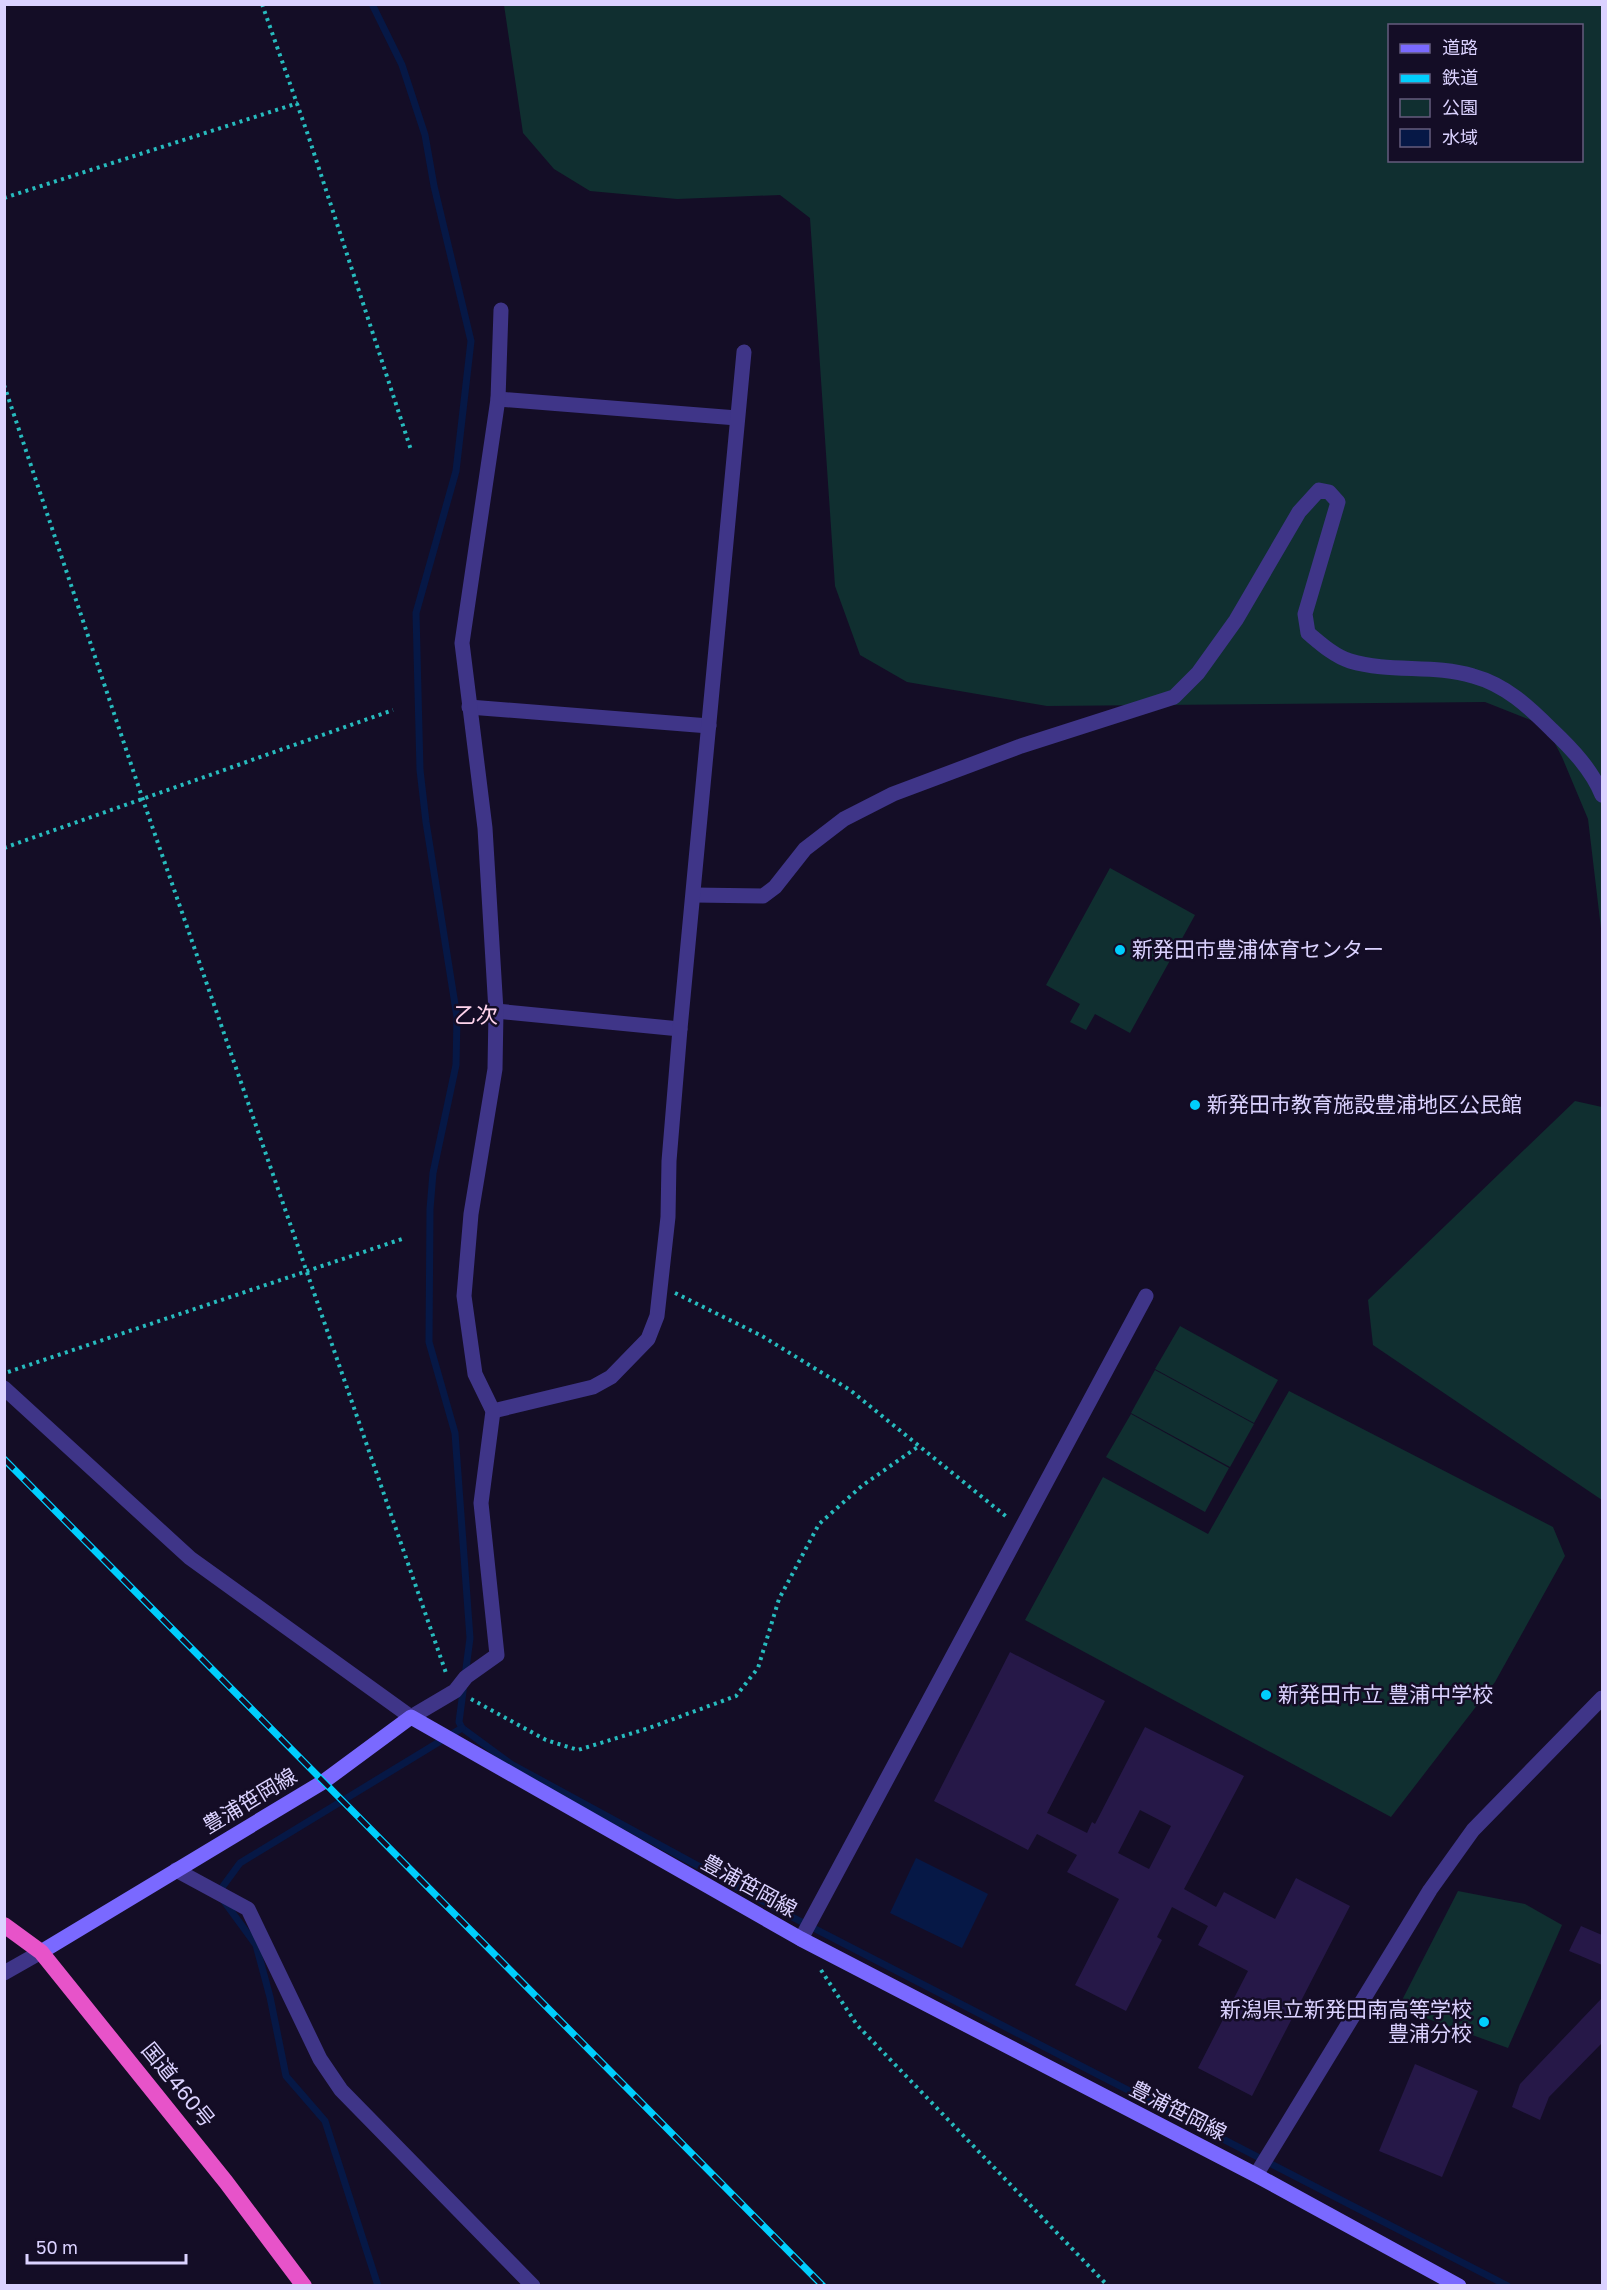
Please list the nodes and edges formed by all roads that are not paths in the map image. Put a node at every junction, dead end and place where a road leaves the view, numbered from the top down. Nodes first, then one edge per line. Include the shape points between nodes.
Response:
1 (501, 310) dead end
2 (744, 352) dead end
3 (498, 399) junction
4 (737, 418) junction
5 (469, 707) junction
6 (709, 726) junction
7 (1602, 795) edge
8 (694, 895) junction
9 (496, 1011) junction
10 (680, 1029) junction
11 (1146, 1296) dead end
12 (4, 1388) edge
13 (492, 1412) junction
14 (1602, 1698) edge
15 (411, 1717) junction
16 (176, 1870) junction
17 (4, 1925) edge
18 (801, 1939) junction
19 (41, 1952) junction
20 (4, 1973) edge
21 (1256, 2175) junction
22 (304, 2286) edge
23 (533, 2286) edge
24 (1459, 2286) edge

1 - 3 street
2 - 4 street
3 - 4 street
3 - 5 street via 462,643
4 - 6 street
5 - 6 street
5 - 9 street via 485,828
6 - 8 street
7 - 8 street via 1575,752 1509,691 1475,676 1349,660 1308,633 1305,614 1338,502 1329,492 1319,489 1299,512 1236,620 1198,673 1174,697 1021,746 893,794 844,819 806,849 775,888 763,896
8 - 10 street
9 - 10 street
9 - 13 street via 495,1070 471,1214 464,1296 475,1374
10 - 13 street via 661,1286 657,1317 648,1339 611,1377 593,1387
11 - 18 street
12 - 15 street via 190,1558
13 - 15 street via 481,1503 497,1655 466,1677 455,1691
14 - 21 street via 1473,1830 1436,1881
15 - 16 main road, 豊浦笹岡線 via 323,1782
15 - 18 main road, 豊浦笹岡線
16 - 19 main road, 豊浦笹岡線
16 - 23 street via 248,1909 320,2059 341,2090
17 - 19 highway, 国道460号
18 - 21 main road, 豊浦笹岡線
19 - 20 street
19 - 22 highway, 国道460号 via 226,2182
21 - 24 main road, 豊浦笹岡線

